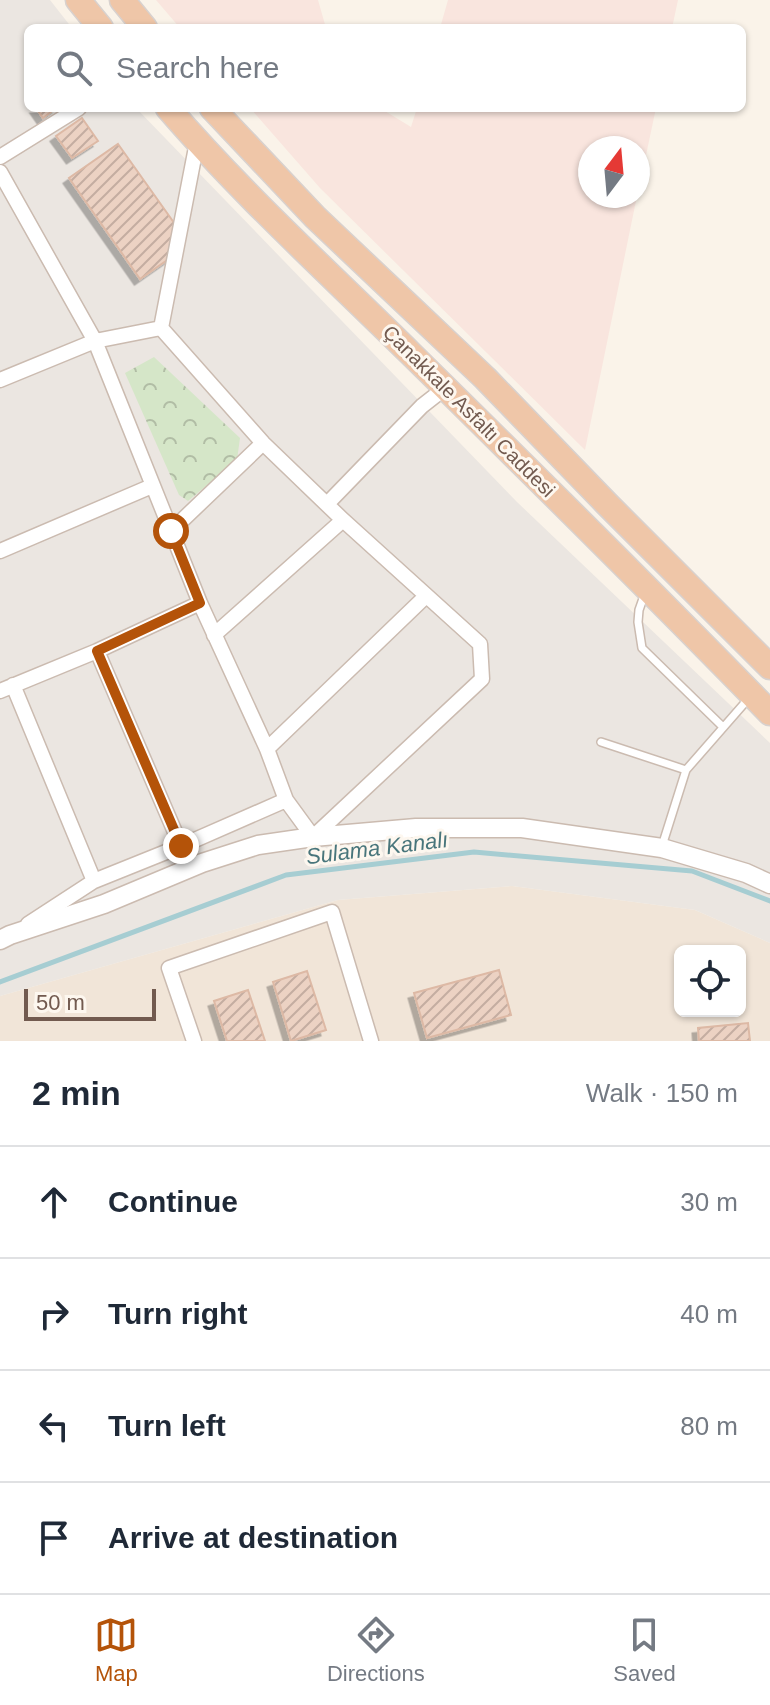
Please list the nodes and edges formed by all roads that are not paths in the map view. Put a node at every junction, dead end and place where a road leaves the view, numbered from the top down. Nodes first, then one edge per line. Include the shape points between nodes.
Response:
1 (78, 0) edge
2 (122, 0) edge
3 (98, 24) edge
4 (142, 24) edge
5 (73, 112) edge
6 (171, 112) edge
7 (216, 112) edge
8 (197, 142) junction
9 (0, 157) edge
10 (0, 172) edge
11 (161, 328) junction
12 (95, 341) junction
13 (0, 380) edge
14 (445, 388) junction
15 (263, 443) junction
16 (152, 486) junction
17 (327, 504) junction
18 (343, 520) junction
19 (171, 531) junction
20 (0, 551) edge
21 (647, 589) junction
22 (426, 596) junction
23 (200, 603) junction
24 (214, 635) junction
25 (97, 651) junction
26 (770, 667) edge
27 (6, 688) edge
28 (752, 695) junction
29 (770, 713) edge
30 (723, 727) junction
31 (601, 742) dead end
32 (267, 749) junction
33 (686, 770) junction
34 (286, 800) junction
35 (313, 837) junction
36 (181, 846) junction
37 (662, 848) junction
38 (94, 881) junction
39 (770, 884) edge
40 (5, 938) edge
41 (194, 1041) edge
42 (371, 1041) edge

1 - 3 highway
2 - 4 highway
5 - 9 street
6 - 8 highway, Çanakkale Asfaltı Caddesi
7 - 26 highway, Çanakkale Asfaltı Caddesi
8 - 11 street
8 - 14 highway, Çanakkale Asfaltı Caddesi
10 - 12 street
11 - 12 street
11 - 15 street
12 - 13 street
12 - 16 street
14 - 17 street
14 - 21 highway, Çanakkale Asfaltı Caddesi
15 - 17 street
15 - 19 street
16 - 19 street
16 - 20 street
17 - 18 street
18 - 22 street
18 - 24 street
19 - 23 street
21 - 28 highway, Çanakkale Asfaltı Caddesi
21 - 30 lane via 639,610 642,648
22 - 32 street
22 - 35 street via 480,644 482,679
23 - 24 street
23 - 25 street
24 - 32 street
25 - 27 street
25 - 36 street
27 - 38 street
28 - 29 highway, Çanakkale Asfaltı Caddesi
28 - 30 lane
30 - 33 lane
31 - 33 lane
32 - 34 street
33 - 37 lane
34 - 35 street
34 - 36 street
35 - 37 street via 416,828 522,828
35 - 40 street via 258,845 202,863
36 - 38 street
37 - 39 street
38 - 40 street
41 - 42 street via 169,968 332,912

